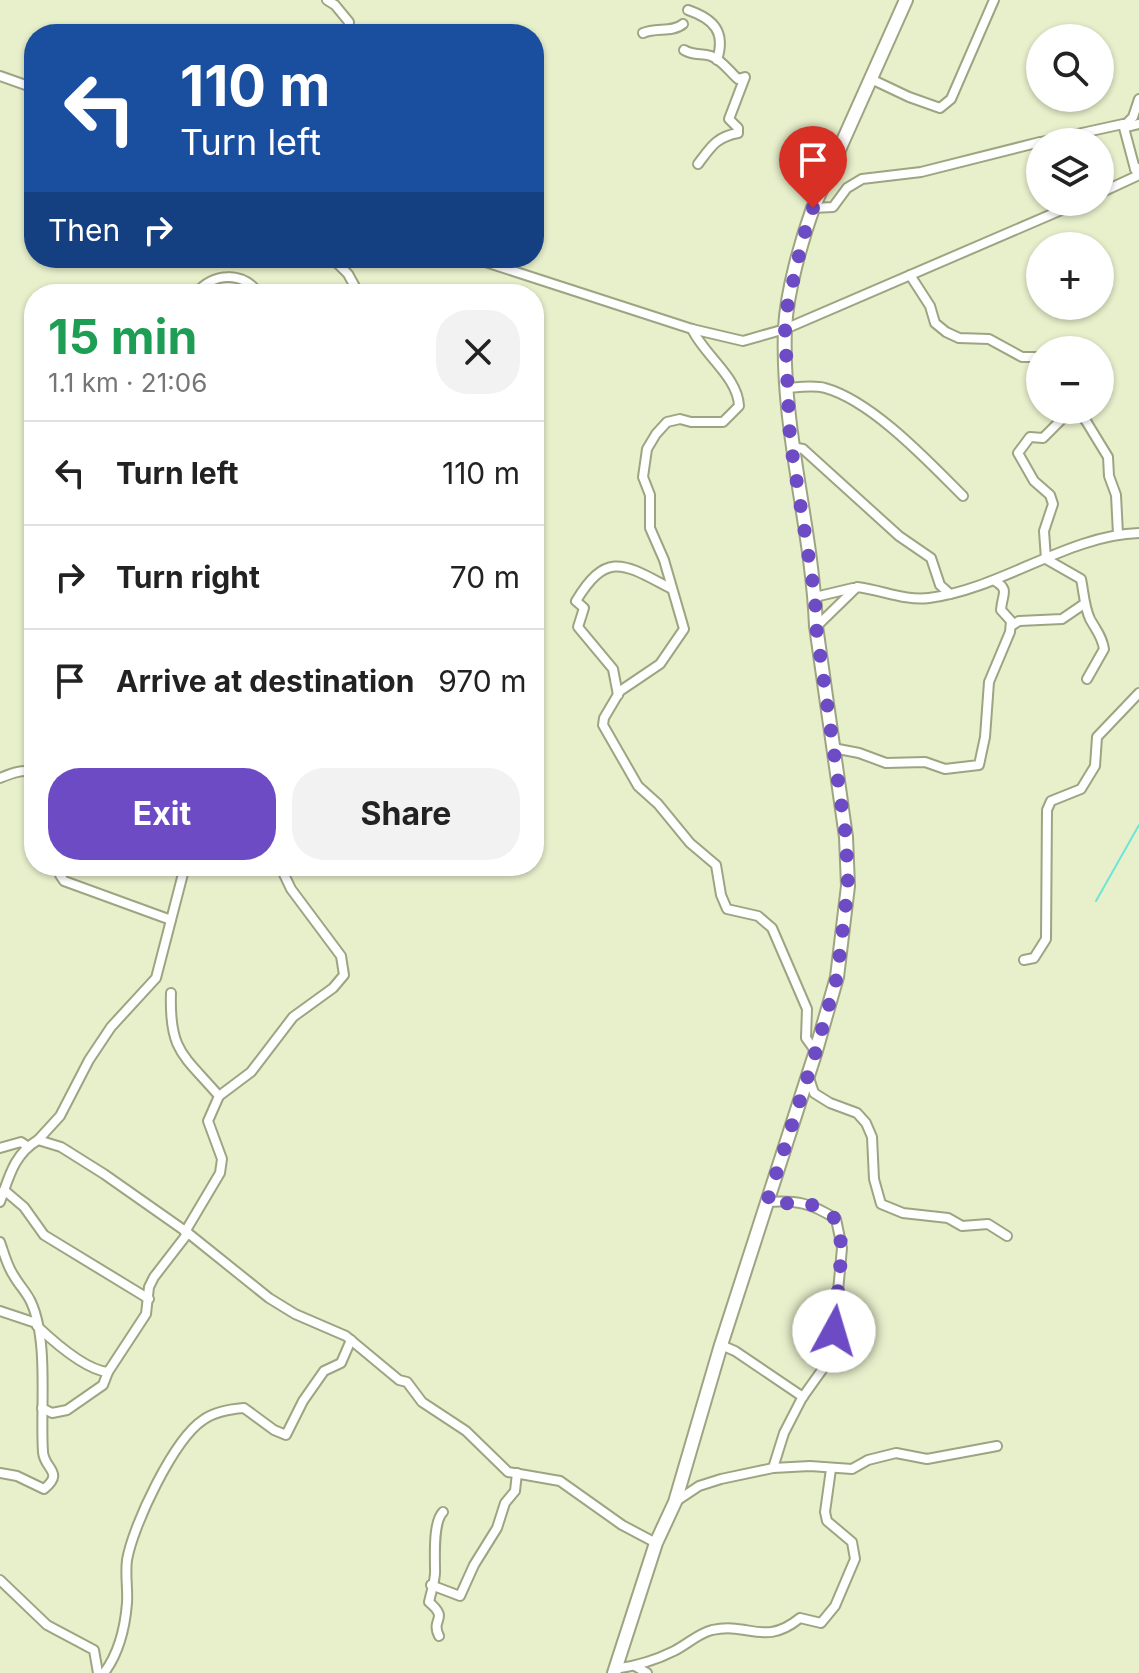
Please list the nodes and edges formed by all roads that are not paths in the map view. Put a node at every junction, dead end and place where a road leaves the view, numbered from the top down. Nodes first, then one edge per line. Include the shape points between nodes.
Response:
1 (327, 0) edge
2 (906, 0) edge
3 (994, 0) edge
4 (688, 10) dead end
5 (349, 24) edge
6 (683, 24) dead end
7 (643, 33) dead end
8 (684, 50) dead end
9 (717, 60) junction
10 (0, 76) edge
11 (871, 79) junction
12 (24, 84) edge
13 (1139, 99) edge
14 (1139, 124) edge
15 (1125, 126) junction
16 (1099, 128) edge
17 (1026, 146) edge
18 (698, 164) dead end
19 (1137, 169) edge
20 (1114, 187) edge
21 (813, 208) junction
22 (1047, 216) edge
23 (504, 268) edge
24 (910, 275) junction
25 (206, 284) edge
26 (250, 284) edge
27 (692, 329) junction
28 (785, 329) junction
29 (1026, 357) edge
30 (788, 388) junction
31 (1057, 424) edge
32 (1088, 424) edge
33 (792, 447) junction
34 (963, 496) dead end
35 (1139, 533) edge
36 (1118, 534) junction
37 (1046, 559) junction
38 (995, 581) junction
39 (857, 587) junction
40 (670, 588) junction
41 (950, 594) junction
42 (815, 597) junction
43 (1084, 604) junction
44 (816, 626) junction
45 (1011, 626) junction
46 (1087, 679) dead end
47 (1139, 693) edge
48 (618, 696) junction
49 (833, 748) junction
50 (24, 772) edge
51 (0, 778) edge
52 (61, 876) edge
53 (182, 876) edge
54 (285, 876) edge
55 (171, 920) junction
56 (1024, 960) dead end
57 (171, 993) dead end
58 (816, 1052) junction
59 (808, 1075) junction
60 (219, 1096) junction
61 (38, 1140) junction
62 (27, 1146) junction
63 (0, 1148) edge
64 (4, 1190) junction
65 (0, 1202) edge
66 (767, 1202) junction
67 (187, 1232) junction
68 (1007, 1236) dead end
69 (0, 1242) edge
70 (149, 1299) junction
71 (0, 1311) edge
72 (36, 1325) junction
73 (351, 1340) junction
74 (721, 1345) junction
75 (108, 1372) junction
76 (803, 1397) junction
77 (42, 1408) junction
78 (997, 1446) dead end
79 (773, 1468) junction
80 (831, 1469) junction
81 (0, 1473) edge
82 (517, 1473) junction
83 (675, 1502) junction
84 (443, 1512) dead end
85 (656, 1543) junction
86 (0, 1580) edge
87 (431, 1585) junction
88 (439, 1636) dead end
89 (635, 1666) junction
90 (615, 1671) edge
91 (98, 1673) edge
92 (104, 1673) edge
93 (647, 1673) edge

1 - 5 street
2 - 11 street
3 - 11 street via 951,99 940,108
4 - 9 street via 700,13 718,31
6 - 7 street
8 - 9 street
9 - 18 street via 740,83 729,119 738,133 718,140
10 - 12 street
11 - 21 street
13 - 15 street
14 - 15 street
15 - 16 street
15 - 19 street
17 - 21 street via 921,172 862,179 833,207
19 - 20 street via 1139,175
21 - 28 street
22 - 24 street
23 - 27 street
24 - 28 street
24 - 29 street via 935,323 946,332 989,339
25 - 26 street via 228,277
27 - 28 street via 743,341
27 - 40 street via 738,393 739,406 723,422 667,422 647,449 643,477 650,495 650,528
28 - 30 street
30 - 33 street
30 - 34 street via 821,386 860,405
31 - 37 street via 1043,438 1030,437 1018,453 1053,504 1044,531
32 - 36 street via 1108,457
33 - 41 street via 803,449 931,558 940,585
33 - 42 street
35 - 36 street
36 - 37 street
37 - 38 street
37 - 43 street via 1081,579
38 - 41 street
38 - 45 street via 1006,592 1001,610
39 - 41 street via 906,598
39 - 42 street
39 - 44 street
40 - 48 street via 684,629 660,664
40 - 48 street via 634,569 605,567 576,601 584,608 578,627 613,669
42 - 44 street
43 - 45 street via 1062,619
43 - 46 street via 1104,649
44 - 49 street
45 - 49 street via 989,682 979,765 945,769 925,762 886,763
47 - 56 street via 1097,737 1095,766 1081,789 1051,801 1047,810 1046,939 1034,958
48 - 58 street via 603,725 638,786 716,865 727,909 758,916 772,928 807,1009 806,1038
49 - 58 street via 848,886 837,977
50 - 51 street
52 - 55 street
53 - 55 street
54 - 60 street via 341,956 344,975 293,1017 251,1072
55 - 61 street via 156,978 111,1027 60,1116
57 - 60 street via 170,1023 178,1049
58 - 59 street
59 - 66 street
59 - 68 street via 814,1093 857,1113 866,1123 881,1204 903,1213 948,1218 962,1226 988,1224
60 - 67 street via 208,1121 222,1159 220,1173
61 - 62 street
61 - 67 street via 61,1147
62 - 63 street via 21,1142
62 - 64 street via 12,1166
64 - 65 street
64 - 70 street via 44,1235
66 - 74 street
66 - 76 street via 813,1205 836,1219 842,1248 832,1356
67 - 70 street via 154,1277
67 - 73 street via 269,1298
69 - 72 street via 12,1274 31,1302
70 - 75 street via 141,1324
71 - 72 street
72 - 75 street via 94,1370
72 - 77 street
73 - 82 street via 407,1382 422,1402 466,1431 508,1472
73 - 92 street via 341,1363 324,1371 303,1401 286,1435 244,1408 202,1420 176,1449 129,1551 119,1647
74 - 76 street
74 - 83 street
75 - 77 street via 103,1385 73,1408 52,1413
76 - 79 street
77 - 81 street via 43,1451 53,1479 44,1489
78 - 80 street via 927,1459 896,1453 852,1469
79 - 80 street
79 - 83 street via 699,1486
80 - 89 street via 827,1521 852,1542 855,1559 835,1606 821,1623 800,1618 776,1633 714,1630
82 - 85 street via 568,1485
82 - 87 street via 515,1491 460,1596
83 - 85 street
84 - 87 street
85 - 90 street
86 - 91 street via 47,1625 94,1650
87 - 88 street via 429,1602 439,1612
89 - 90 street
89 - 93 street

